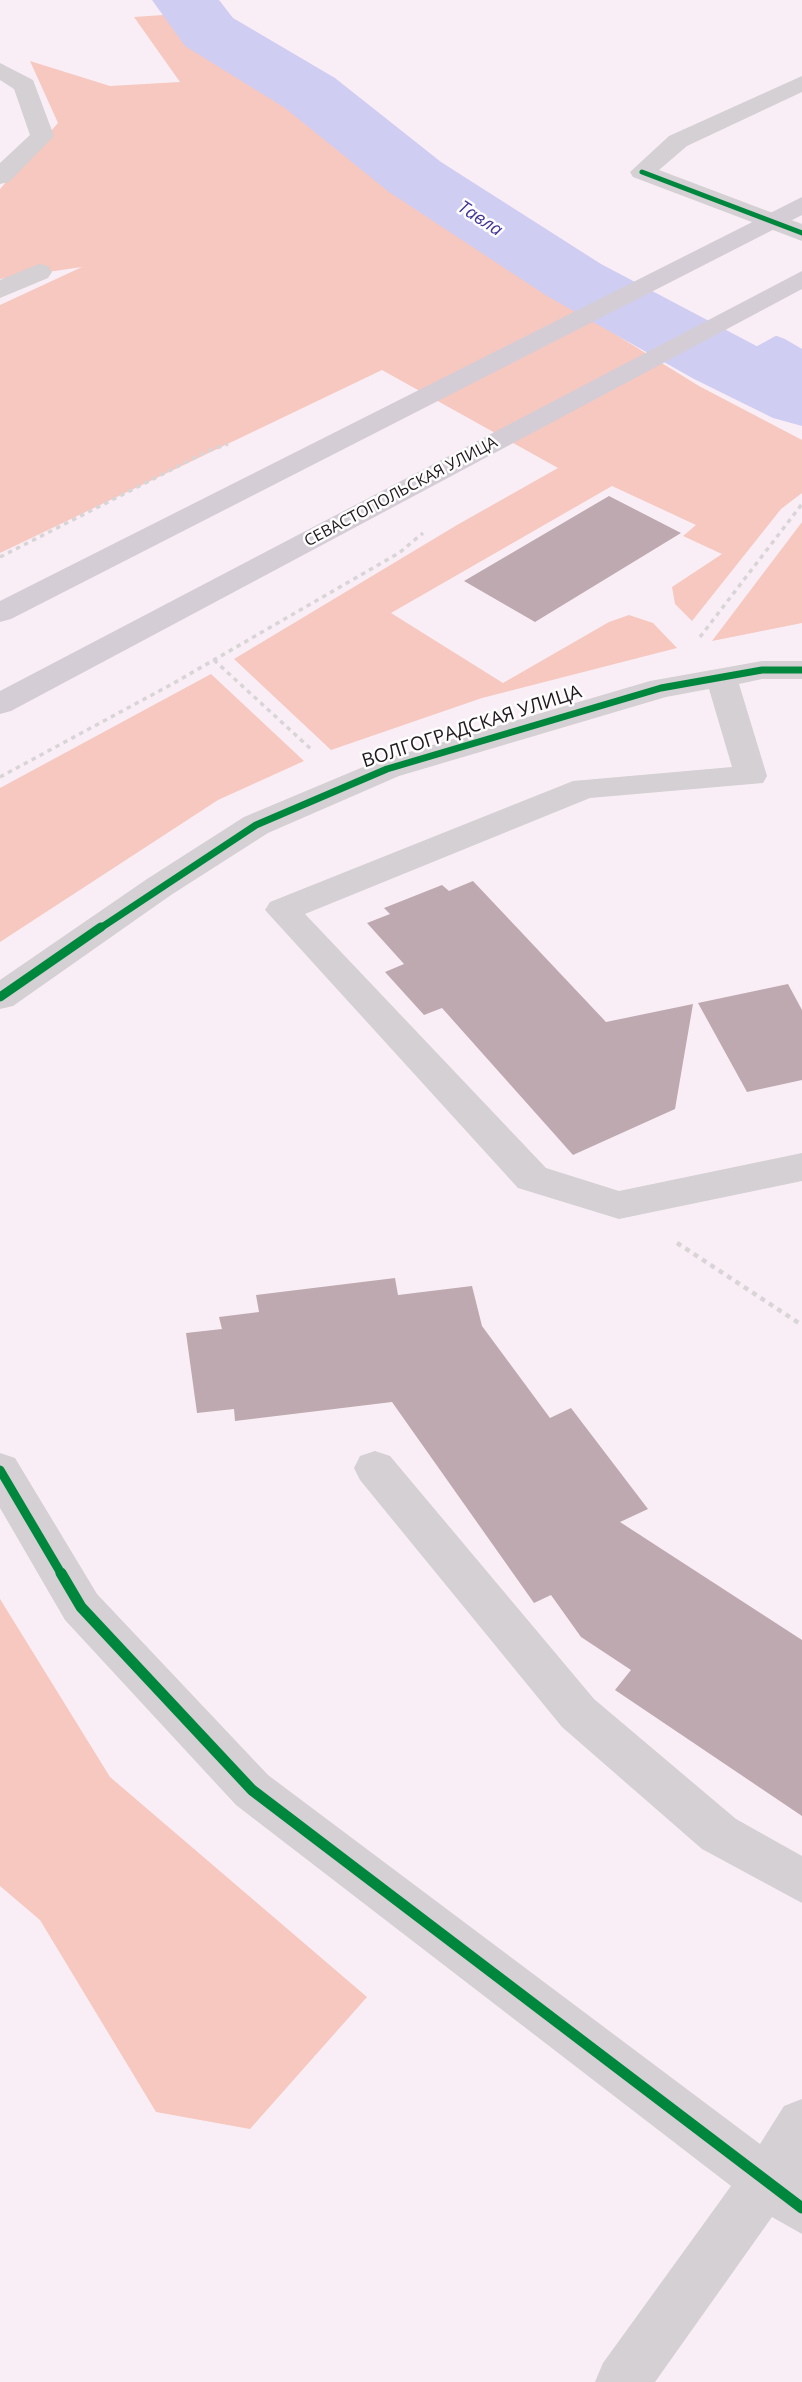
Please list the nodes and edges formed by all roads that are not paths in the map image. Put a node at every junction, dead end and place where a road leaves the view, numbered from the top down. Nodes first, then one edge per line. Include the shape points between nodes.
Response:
1 (0, 70) edge
2 (802, 83) edge
3 (0, 177) edge
4 (802, 205) edge
5 (802, 233) edge
6 (39, 272) dead end
7 (802, 279) edge
8 (0, 290) edge
9 (0, 613) edge
10 (802, 670) edge
11 (721, 677) junction
12 (0, 704) edge
13 (0, 997) edge
14 (802, 1167) edge
15 (374, 1468) dead end
16 (0, 1471) edge
17 (802, 1881) edge
18 (802, 2123) edge
19 (784, 2195) edge
20 (622, 2382) edge

1 - 3 street via 25,85 42,135
2 - 5 street via 678,141 642,172
4 - 9 main road
6 - 8 street
7 - 12 main road, СЕВАСТОПОЛЬСКАЯ УЛИЦА
10 - 11 street, ВОЛГОГРАДСКАЯ УЛИЦА
11 - 13 street, ВОЛГОГРАДСКАЯ УЛИЦА via 661,688 387,769 256,825
11 - 14 street via 751,776 585,789 282,910 532,1178 619,1205
15 - 17 street via 578,1713 719,1834
16 - 19 street via 81,1607 252,1790
18 - 19 street
19 - 20 street

